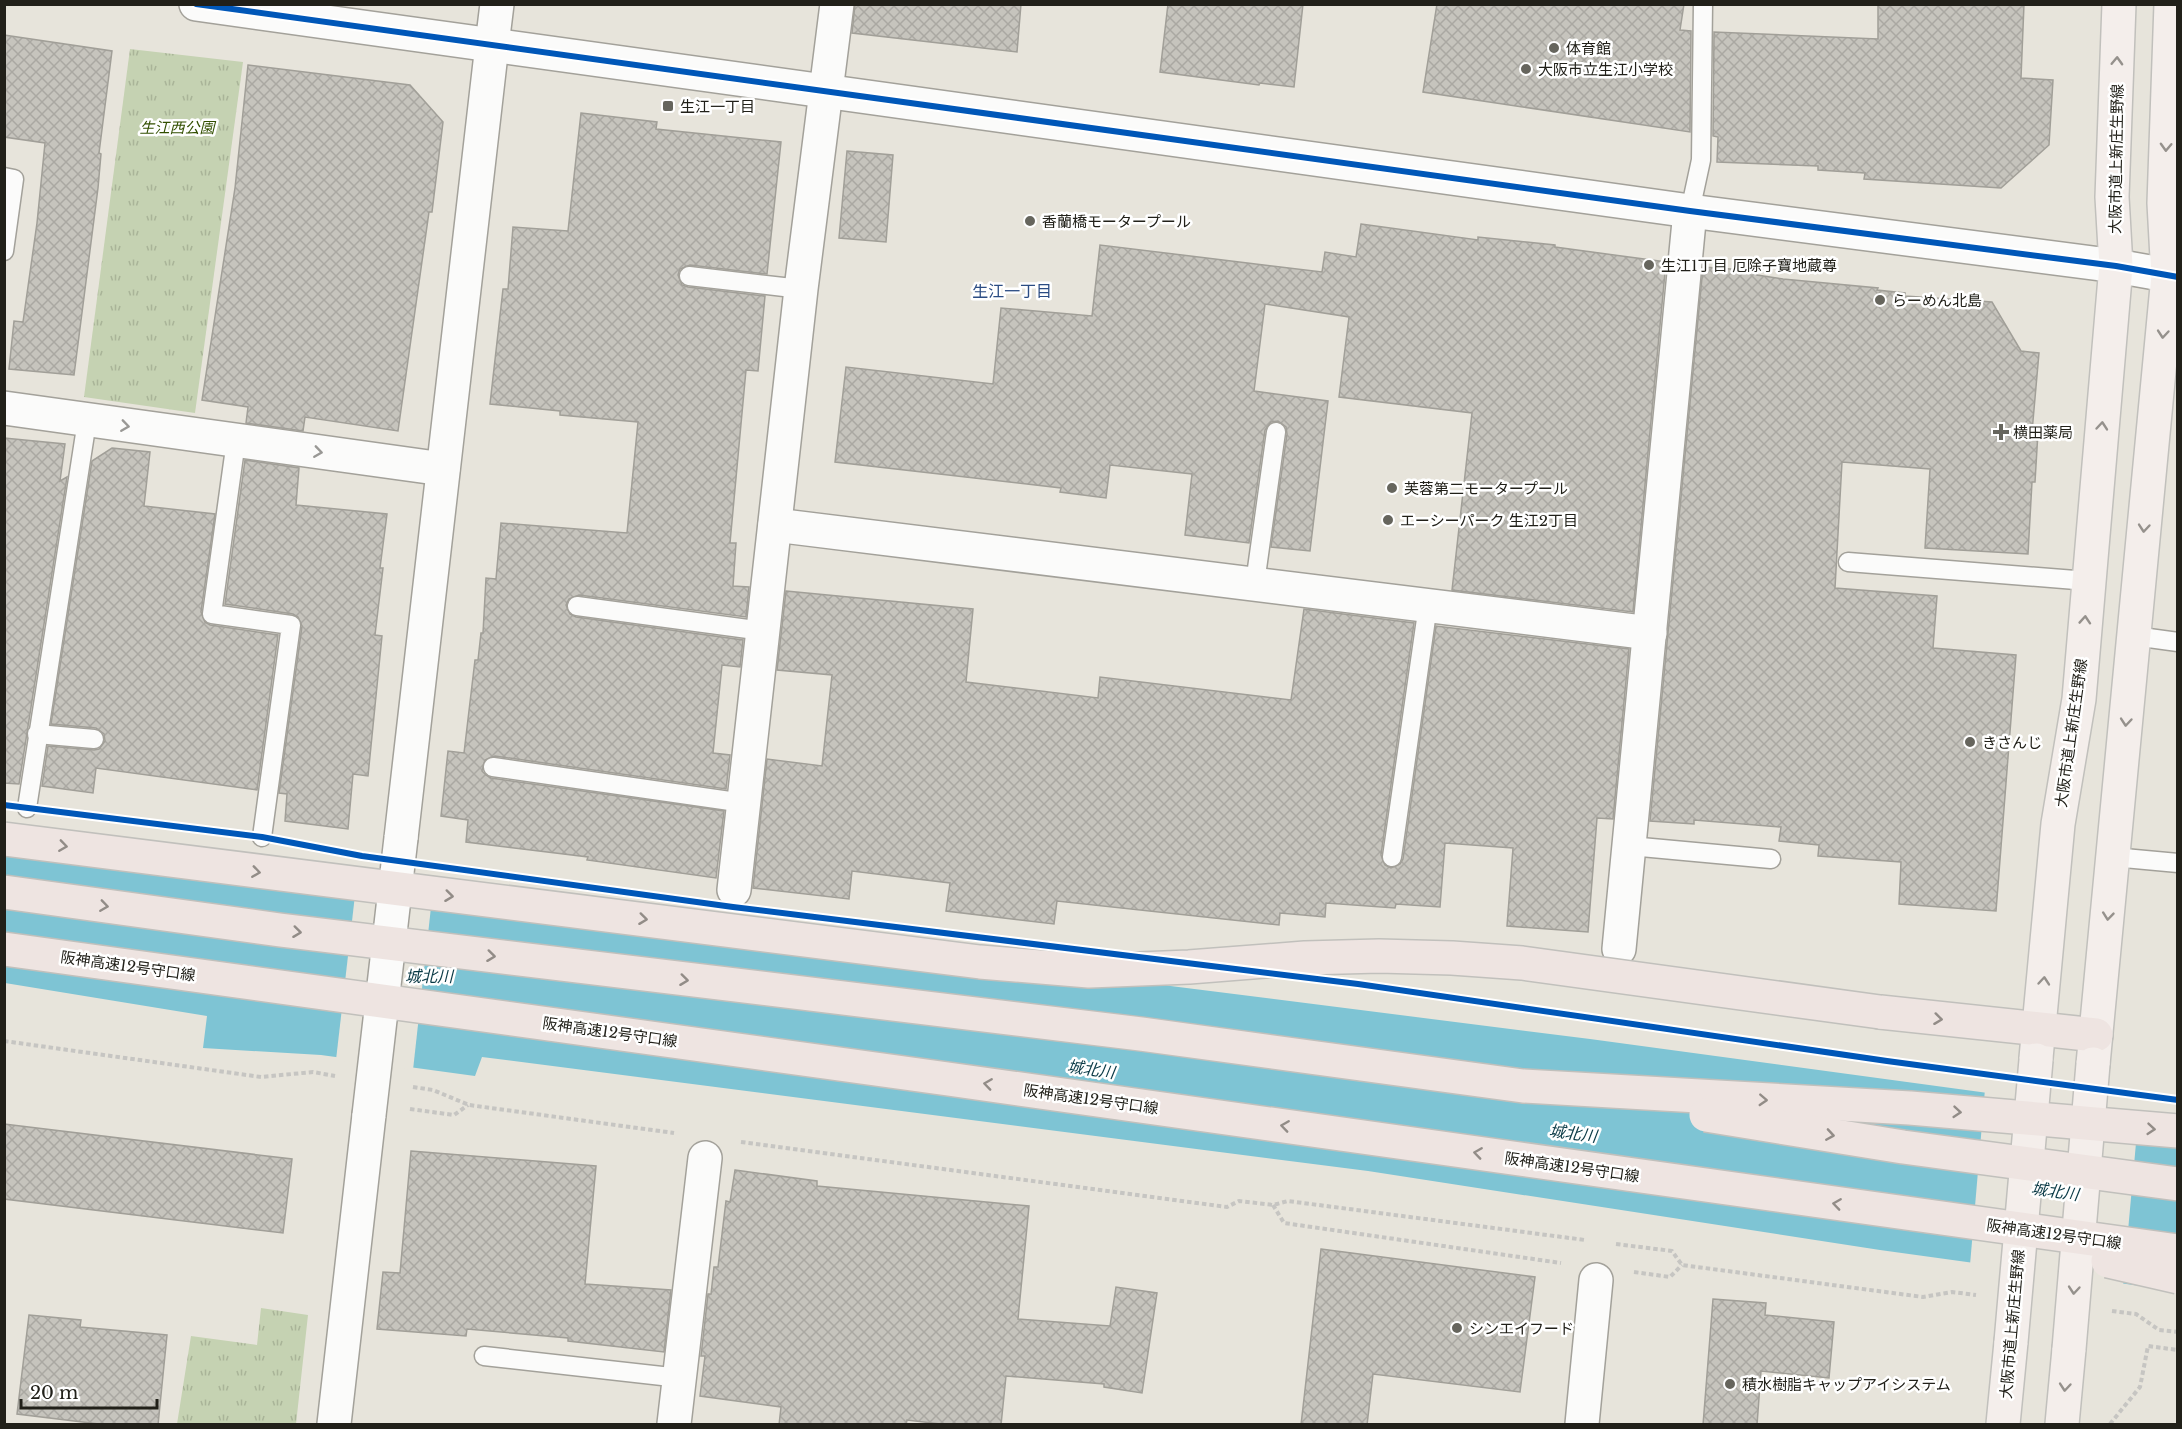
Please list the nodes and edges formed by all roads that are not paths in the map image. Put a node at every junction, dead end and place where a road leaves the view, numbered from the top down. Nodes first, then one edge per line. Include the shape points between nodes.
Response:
1 (196, 4) edge
2 (497, 4) edge
3 (837, 4) edge
4 (1703, 4) edge
5 (2119, 4) edge
6 (2171, 4) edge
7 (492, 45) junction
8 (826, 90) junction
9 (4, 177) edge
10 (1690, 211) junction
11 (4, 251) edge
12 (2116, 266) junction
13 (689, 276) dead end
14 (2173, 276) edge
15 (801, 289) junction
16 (4, 408) edge
17 (87, 421) junction
18 (1276, 432) dead end
19 (236, 441) junction
20 (443, 469) junction
21 (775, 525) junction
22 (1848, 562) dead end
23 (2088, 581) junction
24 (1255, 583) junction
25 (1428, 605) junction
26 (577, 606) dead end
27 (764, 630) junction
28 (1650, 633) junction
29 (2134, 636) junction
30 (2178, 642) edge
31 (37, 734) junction
32 (94, 739) dead end
33 (494, 767) dead end
34 (744, 802) junction
35 (27, 808) dead end
36 (262, 837) dead end
37 (4, 839) edge
38 (1630, 846) junction
39 (1392, 857) dead end
40 (2114, 857) junction
41 (1771, 859) dead end
42 (2178, 863) edge
43 (734, 890) dead end
44 (4, 892) edge
45 (4, 949) edge
46 (1619, 949) dead end
47 (2037, 1045) junction
48 (2095, 1050) junction
49 (1523, 1086) junction
50 (2178, 1131) edge
51 (707, 1144) road end
52 (2178, 1184) edge
53 (1895, 1212) junction
54 (2178, 1251) edge
55 (2178, 1277) edge
56 (1596, 1280) dead end
57 (484, 1356) dead end
58 (680, 1378) junction
59 (334, 1425) edge
60 (674, 1425) edge
61 (1582, 1425) edge
62 (2003, 1425) edge
63 (2062, 1425) edge

1 - 7 street
2 - 7 street
3 - 8 street
4 - 10 lane via 1701,160
12 -> 5 main road, 大阪市道上新庄生野線 via 2112,197
6 -> 14 main road via 2164,203
7 - 8 street
7 - 20 street
8 - 10 street
8 - 15 street
9 - 11 lane via 14,179
10 - 12 street
10 - 28 street
12 - 14 street
23 -> 12 main road, 大阪市道上新庄生野線
13 - 15 lane
14 -> 29 main road
15 - 21 street
16 - 17 street
17 -> 19 street
17 - 31 lane
18 - 24 lane
19 -> 20 street
19 - 36 lane via 212,614 291,625
20 - 59 street, bridge
21 - 24 street
21 - 27 street
22 - 23 lane
47 -> 23 main road, 大阪市道上新庄生野線 via 2058,824 2079,699
24 - 25 street
25 - 28 street
25 - 39 lane
26 - 27 lane
27 - 34 street
28 - 38 street
29 - 30 lane
29 -> 40 main road
31 - 32 lane
31 - 35 lane
33 - 34 lane
34 - 43 street
37 -> 47 highway, bridge via 980,962 1089,971 1379,956 1522,963 1880,1012
38 - 41 lane
38 - 46 street
40 - 42 lane
40 -> 48 main road
44 -> 49 highway, bridge via 292,932 1141,1034
53 -> 45 highway, 阪神高速12号守口線, bridge
47 - 48 highway
47 - 62 main road, 大阪市道上新庄生野線, bridge
48 -> 63 main road, bridge
49 -> 50 highway, bridge via 1910,1108
49 -> 52 highway, bridge via 1903,1147
51 - 58 street
53 - 54 highway, 阪神高速12号守口線, bridge
53 - 55 highway, bridge
56 - 61 street
57 - 58 lane
58 - 60 street

